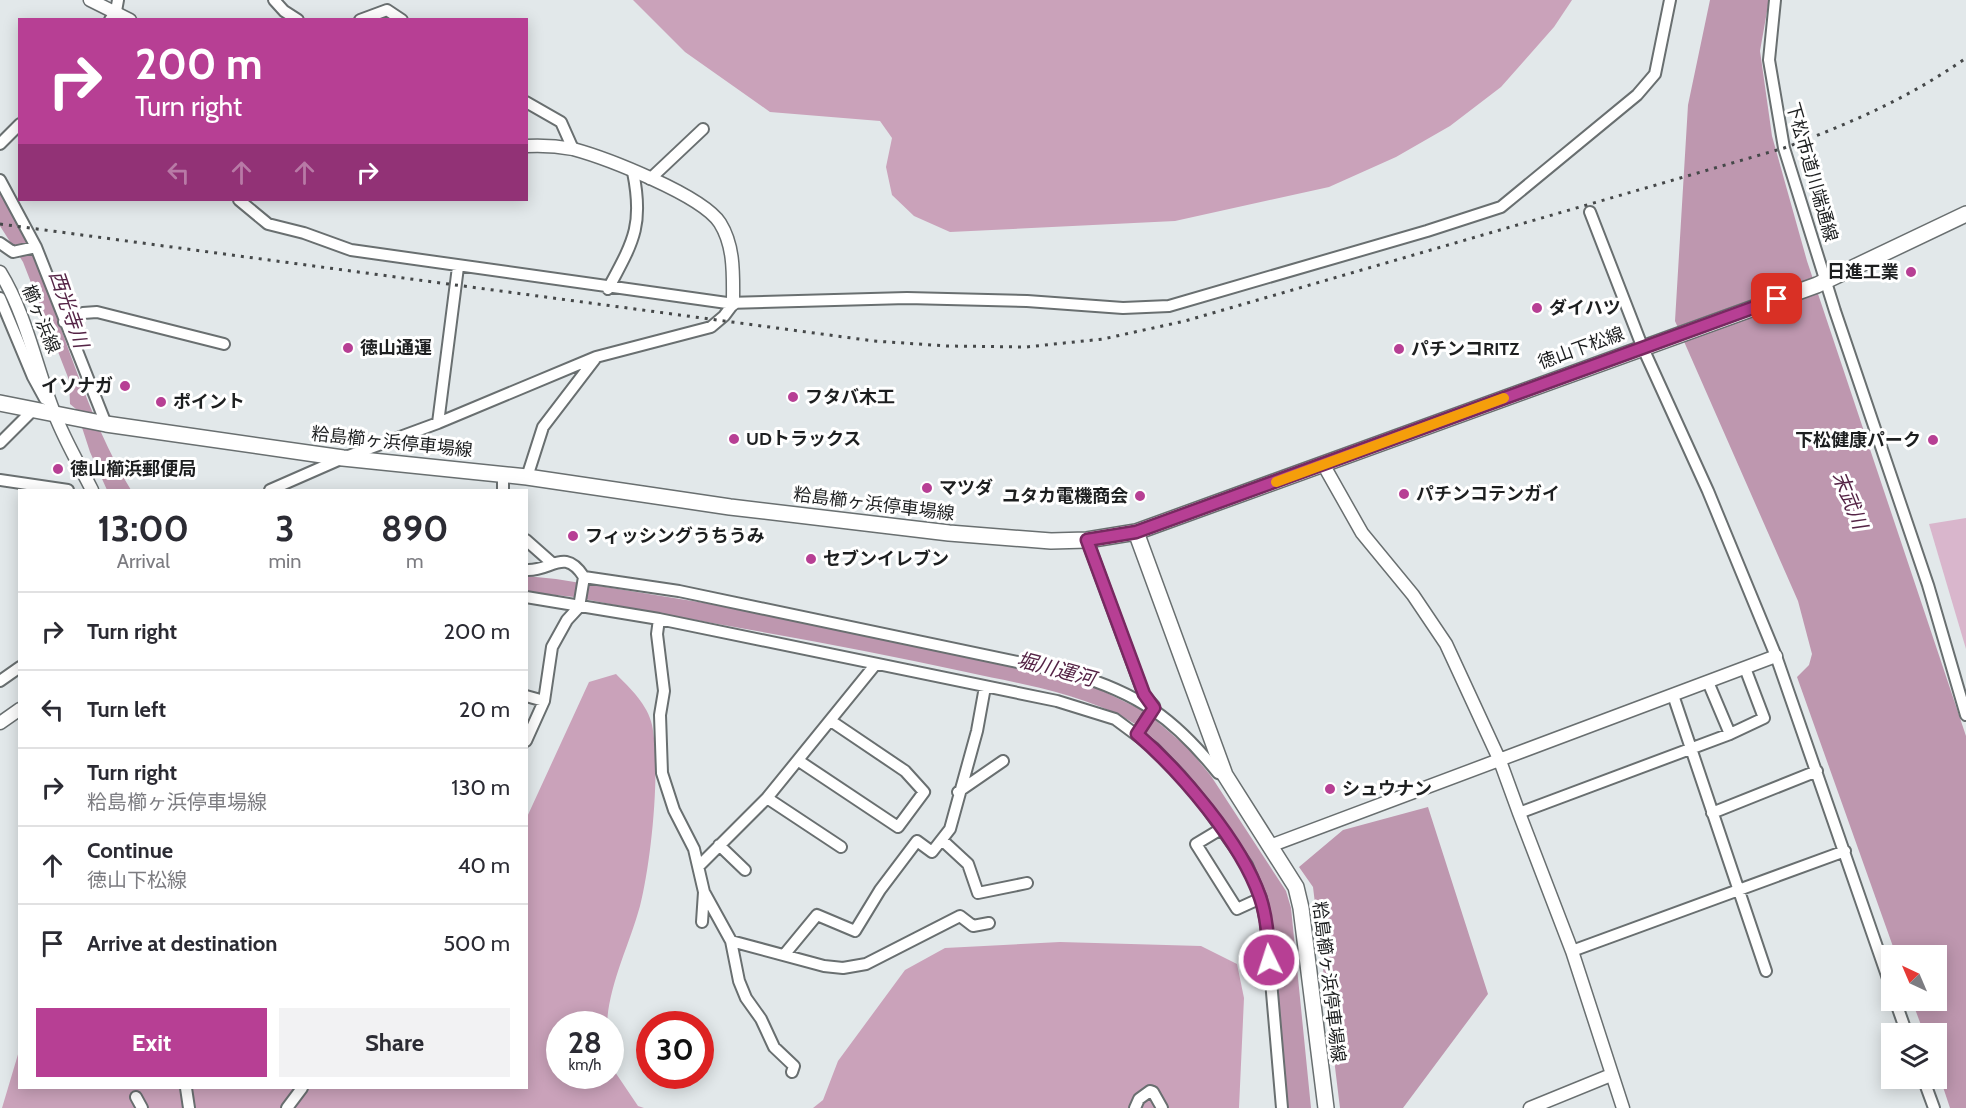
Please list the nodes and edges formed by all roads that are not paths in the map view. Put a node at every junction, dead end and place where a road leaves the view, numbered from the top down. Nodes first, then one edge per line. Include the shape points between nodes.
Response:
1 (90, 0) edge
2 (274, 0) edge
3 (1670, 0) edge
4 (1775, 0) edge
5 (115, 10) edge
6 (295, 18) edge
7 (365, 18) edge
8 (399, 18) edge
9 (528, 103) edge
10 (18, 126) edge
11 (703, 129) dead end
12 (0, 144) edge
13 (528, 146) edge
14 (573, 149) junction
15 (633, 172) junction
16 (650, 179) junction
17 (0, 180) edge
18 (240, 201) edge
19 (1590, 212) dead end
20 (1966, 214) edge
21 (0, 243) edge
22 (36, 247) junction
23 (458, 267) junction
24 (0, 272) edge
25 (1822, 283) junction
26 (608, 289) junction
27 (0, 298) edge
28 (733, 304) junction
29 (64, 322) junction
30 (224, 344) dead end
31 (1642, 346) junction
32 (596, 357) junction
33 (0, 403) edge
34 (32, 411) junction
35 (55, 416) junction
36 (438, 423) junction
37 (106, 424) junction
38 (0, 443) edge
39 (343, 458) junction
40 (1323, 464) junction
41 (503, 474) junction
42 (527, 477) junction
43 (0, 480) edge
44 (61, 489) edge
45 (92, 489) edge
46 (272, 489) edge
47 (503, 489) edge
48 (1136, 532) junction
49 (1087, 540) junction
50 (528, 542) edge
51 (552, 562) junction
52 (528, 570) edge
53 (584, 579) junction
54 (528, 597) edge
55 (579, 605) junction
56 (659, 619) junction
57 (1776, 656) junction
58 (875, 665) junction
59 (18, 668) edge
60 (1745, 668) junction
61 (0, 681) edge
62 (1708, 682) junction
63 (985, 687) junction
64 (1673, 695) junction
65 (528, 697) edge
66 (544, 701) junction
67 (18, 710) edge
68 (1153, 710) junction
69 (1966, 715) edge
70 (831, 721) junction
71 (0, 723) edge
72 (1139, 732) junction
73 (1730, 734) junction
74 (528, 737) edge
75 (1691, 748) junction
76 (799, 761) junction
77 (1003, 761) dead end
78 (1500, 761) junction
79 (1817, 771) junction
80 (1225, 775) junction
81 (958, 792) junction
82 (767, 798) junction
83 (1520, 813) junction
84 (1712, 813) junction
85 (1221, 829) junction
86 (942, 840) junction
87 (719, 845) junction
88 (1270, 846) junction
89 (841, 848) dead end
90 (1845, 851) junction
91 (699, 866) junction
92 (745, 870) dead end
93 (1028, 884) dead end
94 (1738, 890) junction
95 (704, 892) junction
96 (1261, 898) junction
97 (702, 922) dead end
98 (989, 923) dead end
99 (731, 941) junction
100 (1572, 951) junction
101 (784, 955) junction
102 (1881, 957) edge
103 (1766, 971) dead end
104 (792, 1072) dead end
105 (1611, 1076) junction
106 (186, 1089) edge
107 (301, 1089) edge
108 (1927, 1089) edge
109 (136, 1097) dead end
110 (142, 1108) edge
111 (189, 1108) edge
112 (287, 1108) edge
113 (1135, 1108) edge
114 (1162, 1108) edge
115 (1282, 1108) edge
116 (1326, 1108) edge
117 (1530, 1108) edge
118 (1623, 1108) edge
119 (1934, 1108) edge

1 - 5 street
2 - 6 street
3 - 28 street via 1655,74 1637,95 1515,198 1466,219 1169,306 1123,308 907,298
4 - 25 street, 下松市道川端通線 via 1769,60 1777,118
7 - 8 street via 387,10
9 - 14 street via 561,122
10 - 12 street
11 - 16 street
13 - 14 street
14 - 15 street
15 - 16 street
15 - 26 street via 638,221
16 - 28 street via 707,207 719,221 728,238 733,266
17 - 22 street
18 - 23 street via 268,224 336,246
19 - 31 street
20 - 25 main road, 徳山下松線
21 - 22 street via 13,252
22 - 29 street
23 - 26 street
23 - 36 street
24 - 35 street, 櫛ヶ浜線 via 11,289 42,370
25 - 31 main road, 徳山下松線
25 - 69 street, 下松市道川端通線 via 1924,574
26 - 28 street
27 - 35 street via 33,377
28 - 32 street via 711,327
29 - 30 street via 97,312
29 - 37 street
31 - 40 main road, 徳山下松線
31 - 57 street via 1708,491
32 - 36 street
32 - 42 street via 543,427
33 - 34 main road, 粭島櫛ヶ浜停車場線
34 - 35 main road, 粭島櫛ヶ浜停車場線
34 - 38 street
35 - 37 main road, 粭島櫛ヶ浜停車場線
35 - 45 street, 櫛ヶ浜線
36 - 39 street
37 - 39 main road, 粭島櫛ヶ浜停車場線
39 - 41 main road, 粭島櫛ヶ浜停車場線
39 - 46 street
40 - 48 main road, 徳山下松線
40 - 78 street via 1362,533 1413,595 1446,644
41 - 42 main road, 粭島櫛ヶ浜停車場線
41 - 47 street
42 - 49 main road, 粭島櫛ヶ浜停車場線 via 730,507 949,533 1014,540
43 - 44 street
48 - 49 main road, 粭島櫛ヶ浜停車場線
48 - 80 main road, 粭島櫛ヶ浜停車場線
49 - 68 street
50 - 51 street
51 - 52 street
51 - 53 street via 575,565
53 - 55 street
53 - 68 street via 679,591 1070,673 1104,684
54 - 55 street
55 - 56 street
55 - 66 street via 552,647
56 - 58 street
56 - 91 street via 657,634 664,691 660,715 662,773
57 - 60 street
57 - 79 street
58 - 63 street
58 - 70 street
59 - 61 street
60 - 62 street
60 - 73 street via 1764,718
62 - 64 street
62 - 73 street
63 - 72 street via 1101,712
63 - 81 street via 977,731
64 - 75 street
64 - 78 street
65 - 66 street
66 - 74 street
67 - 71 street
68 - 72 street
68 - 80 street via 1180,730
70 - 76 street
70 - 76 street via 905,771 924,792 898,827
72 - 85 street via 1180,775
73 - 75 street
75 - 83 street
75 - 84 street
76 - 82 street
77 - 81 street
78 - 83 street
78 - 88 street
79 - 84 street
79 - 90 street
80 - 88 main road, 粭島櫛ヶ浜停車場線
81 - 86 street via 950,829
82 - 87 street
82 - 89 street
83 - 100 street
84 - 94 street
85 - 96 street via 1247,865
85 - 96 street via 1196,844 1238,909
86 - 93 street via 968,864 978,893
86 - 101 street via 932,852 917,841 855,931 817,915
87 - 91 street
87 - 92 street
88 - 116 main road, 粭島櫛ヶ浜停車場線 via 1296,887 1301,908
90 - 94 street
90 - 102 street
91 - 95 street
94 - 100 street
94 - 103 street
95 - 97 street
95 - 99 street
96 - 115 street
98 - 101 street via 973,926 960,916 866,964 843,968
99 - 101 street
99 - 104 street via 746,998 774,1047 794,1066
100 - 105 street
105 - 117 street
105 - 118 street
106 - 111 street
107 - 112 street
108 - 119 street
109 - 110 street
113 - 114 street via 1149,1091

